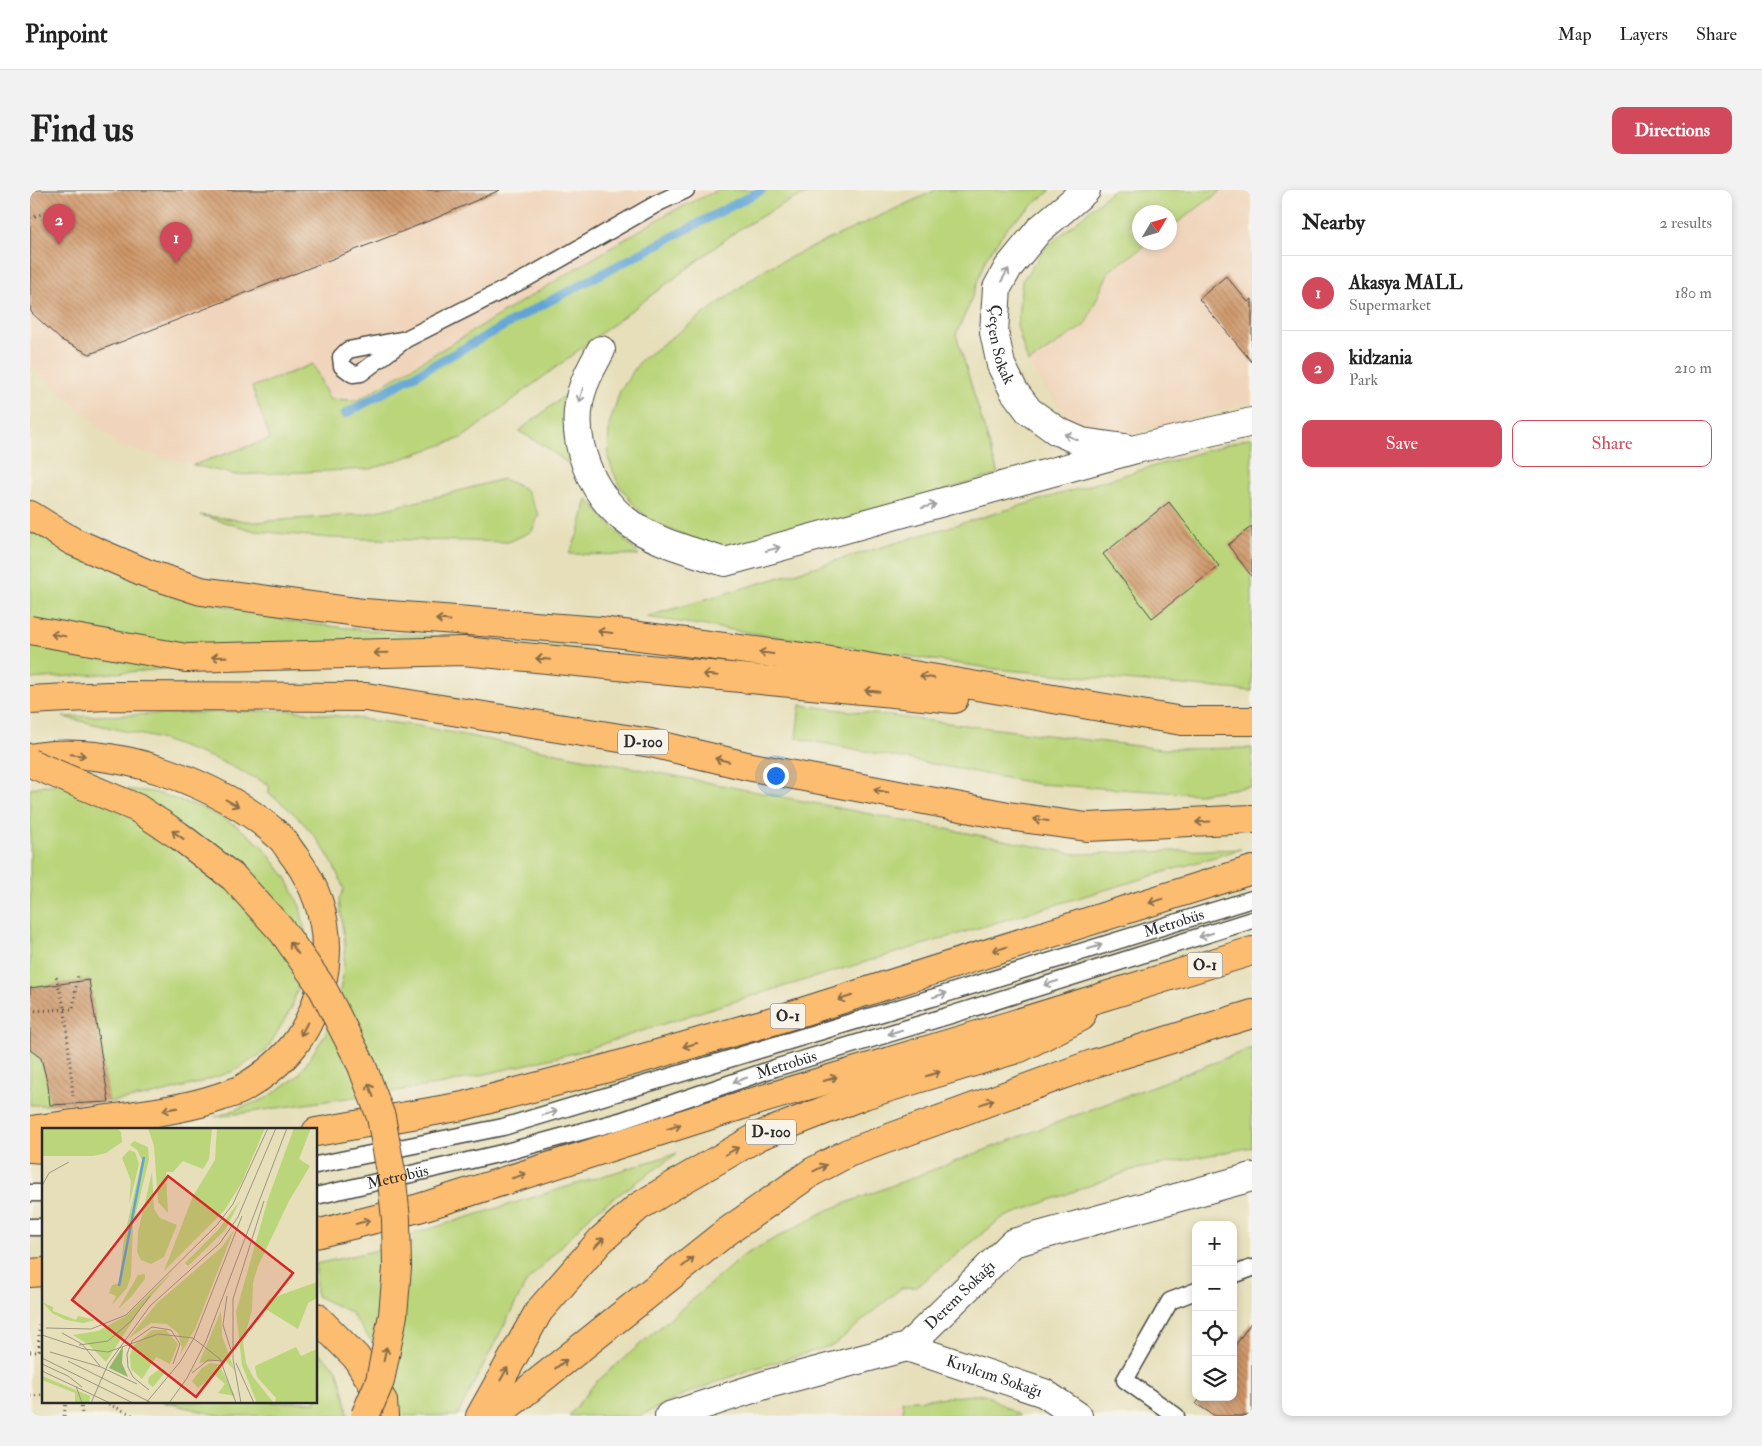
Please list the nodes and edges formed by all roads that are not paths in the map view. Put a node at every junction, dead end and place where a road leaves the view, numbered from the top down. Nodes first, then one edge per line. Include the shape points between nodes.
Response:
1 (686, 190) edge
2 (1086, 190) edge
3 (406, 339) dead end
4 (601, 350) dead end
5 (1042, 420) junction
6 (1252, 422) edge
7 (1136, 449) junction
8 (1031, 478) junction
9 (30, 514) edge
10 (30, 630) edge
11 (30, 700) edge
12 (1182, 721) junction
13 (1252, 721) edge
14 (30, 758) edge
15 (30, 762) edge
16 (1252, 819) edge
17 (1252, 870) edge
18 (1252, 899) edge
19 (1252, 920) edge
20 (1252, 951) edge
21 (1158, 979) junction
22 (1252, 1014) edge
23 (43, 1128) edge
24 (318, 1132) edge
25 (318, 1166) edge
26 (1252, 1177) edge
27 (318, 1196) edge
28 (318, 1233) edge
29 (1252, 1268) edge
30 (1237, 1274) edge
31 (1192, 1293) edge
32 (318, 1319) edge
33 (907, 1347) junction
34 (365, 1416) edge
35 (384, 1416) edge
36 (480, 1416) edge
37 (496, 1416) edge
38 (669, 1416) edge
39 (1078, 1416) edge
40 (1176, 1416) edge

1 - 3 lane via 528,278
5 -> 2 street, Çeçen Sokak via 1029,411 1014,391 1001,365 994,332 997,288 1008,268 1039,230
4 -> 8 street via 585,382 579,403 578,425 590,474 604,500 625,520 652,536 726,562
7 -> 5 street, Çeçen Sokak via 1082,442
5 - 8 street via 1047,447 1044,466
6 - 7 street
7 - 8 street
12 -> 9 highway via 825,660 600,631 364,613 201,591 146,573 72,541
12 -> 10 highway, bridge via 463,651 186,658
16 -> 11 highway, D-100 via 1087,827 1008,816 766,770 651,743 366,697 107,696
12 - 13 highway
14 -> 23 highway via 68,754 121,760 168,773 247,811 282,839 305,870 320,903 327,941 317,1002 302,1035 282,1061 244,1088 196,1105
34 -> 15 highway, bridge via 380,1381 393,1315 397,1268 395,1210 381,1117 362,1066 324,989 282,932 234,878 138,808
17 -> 24 highway, O-1 via 776,1020 612,1068 463,1106
25 -> 18 lane, Metrobüs via 503,1127
19 -> 27 lane, Metrobüs via 775,1068 620,1121 502,1153
20 - 21 highway, O-1
28 -> 21 highway, O-1 via 419,1208 746,1104
36 -> 21 highway, D-100 via 539,1311 601,1240 638,1207 759,1136 864,1095 1020,1048
37 -> 22 highway via 725,1233 812,1172 848,1153 1095,1063
26 - 33 street, Derem Sokağı via 1014,1243
29 - 30 lane
31 - 40 lane via 1170,1301 1125,1380
32 - 35 highway via 356,1357 384,1401
33 - 38 street, Derem Sokağı via 768,1384
33 - 39 street, Kıvılcım Sokağı via 1044,1393

